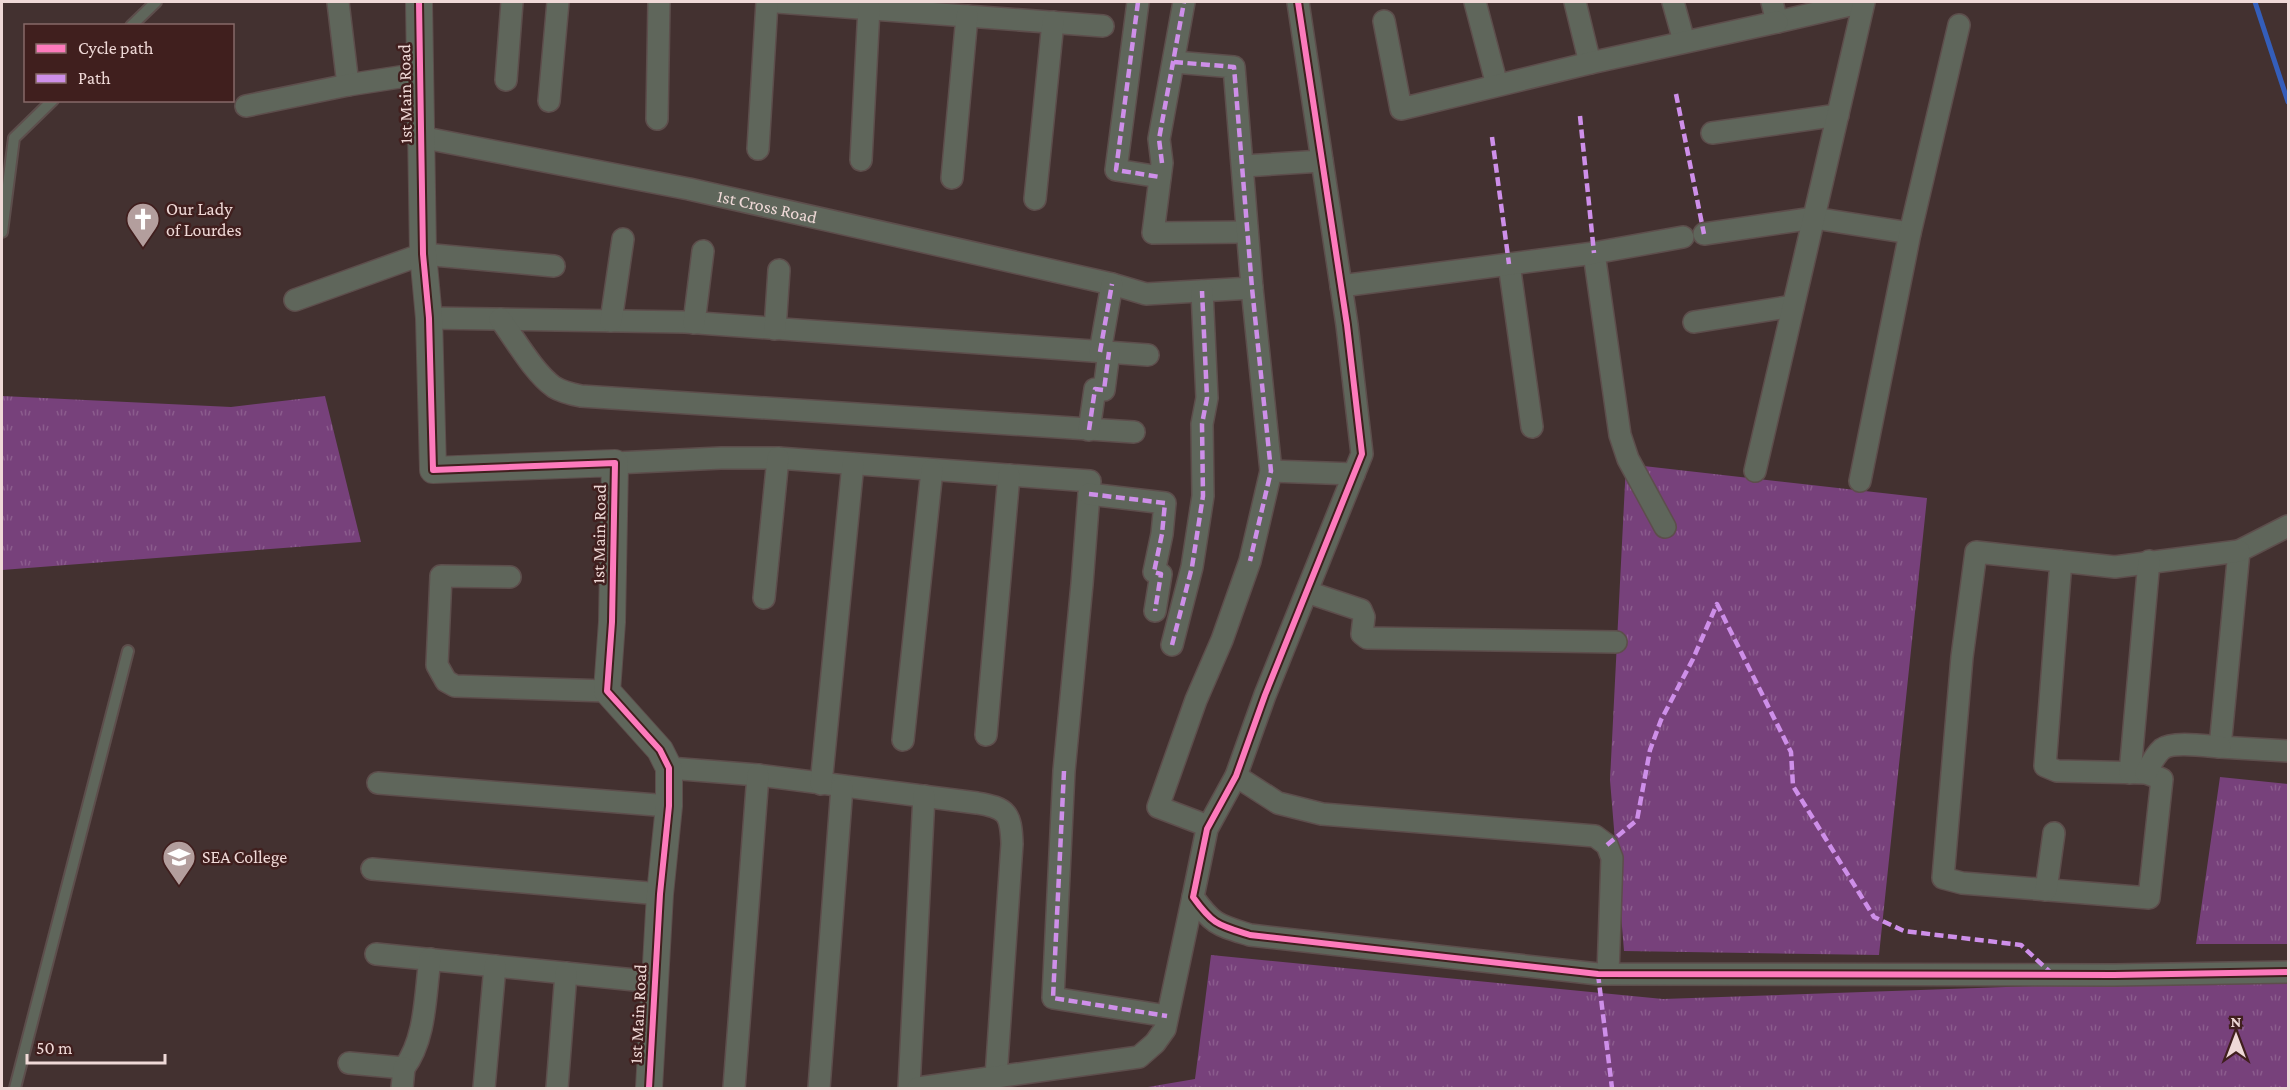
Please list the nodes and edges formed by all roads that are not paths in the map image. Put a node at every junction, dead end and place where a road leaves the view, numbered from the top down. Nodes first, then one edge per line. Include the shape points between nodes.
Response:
1 (156, 2) edge
2 (338, 2) edge
3 (419, 2) edge
4 (512, 2) edge
5 (558, 2) edge
6 (659, 2) edge
7 (767, 2) edge
8 (777, 2) edge
9 (1138, 2) edge
10 (1184, 2) edge
11 (1298, 2) edge
12 (1475, 2) edge
13 (1575, 2) edge
14 (1673, 2) edge
15 (1864, 2) edge
16 (840, 3) edge
17 (869, 8) junction
18 (971, 11) edge
19 (1774, 12) edge
20 (1384, 21) dead end
21 (1053, 22) junction
22 (133, 24) edge
23 (1959, 25) dead end
24 (1103, 26) dead end
25 (1684, 41) junction
26 (1174, 62) junction
27 (1590, 63) junction
28 (419, 74) junction
29 (506, 80) dead end
30 (348, 85) junction
31 (1497, 85) junction
32 (549, 101) dead end
33 (51, 102) edge
34 (246, 106) dead end
35 (1838, 115) junction
36 (657, 118) dead end
37 (1712, 133) dead end
38 (420, 137) junction
39 (758, 149) dead end
40 (861, 160) dead end
41 (1322, 161) junction
42 (1244, 166) junction
43 (1160, 177) junction
44 (951, 178) dead end
45 (1035, 199) dead end
46 (1814, 218) junction
47 (2, 232) edge
48 (1247, 232) junction
49 (1910, 233) junction
50 (623, 239) dead end
51 (703, 251) dead end
52 (1594, 253) junction
53 (423, 254) junction
54 (1509, 264) junction
55 (554, 266) dead end
56 (779, 270) dead end
57 (1112, 284) junction
58 (1341, 286) junction
59 (1252, 288) junction
60 (1202, 291) junction
61 (295, 300) dead end
62 (1793, 306) junction
63 (429, 318) junction
64 (500, 319) junction
65 (611, 321) junction
66 (1694, 322) dead end
67 (694, 323) junction
68 (775, 329) junction
69 (1105, 352) junction
70 (1148, 355) dead end
71 (1532, 427) dead end
72 (1089, 430) junction
73 (1134, 432) dead end
74 (778, 458) junction
75 (615, 463) junction
76 (853, 464) junction
77 (932, 470) junction
78 (1271, 471) junction
79 (1755, 471) dead end
80 (1354, 474) junction
81 (1009, 475) junction
82 (1860, 481) dead end
83 (1089, 494) junction
84 (2289, 526) edge
85 (1665, 527) dead end
86 (2239, 551) junction
87 (2061, 561) junction
88 (2149, 561) junction
89 (510, 577) dead end
90 (1307, 592) junction
91 (764, 598) dead end
92 (1155, 611) dead end
93 (1616, 642) dead end
94 (1172, 645) dead end
95 (128, 651) dead end
96 (607, 691) junction
97 (986, 735) dead end
98 (903, 740) dead end
99 (2220, 747) junction
100 (2289, 751) edge
101 (669, 768) junction
102 (2138, 773) junction
103 (758, 775) junction
104 (1236, 776) junction
105 (378, 783) dead end
106 (821, 783) junction
107 (842, 787) junction
108 (924, 796) junction
109 (669, 806) junction
110 (1208, 826) junction
111 (2054, 833) dead end
112 (372, 868) dead end
113 (2046, 890) junction
114 (660, 894) junction
115 (1193, 897) junction
116 (376, 954) dead end
117 (430, 959) junction
118 (495, 966) junction
119 (2289, 972) edge
120 (566, 973) junction
121 (1608, 974) junction
122 (655, 982) junction
123 (1167, 1016) junction
124 (349, 1063) dead end
125 (996, 1077) junction
126 (403, 1078) edge
127 (15, 1089) edge
128 (484, 1089) edge
129 (557, 1089) edge
130 (649, 1089) edge
131 (734, 1089) edge
132 (819, 1089) edge
133 (909, 1089) edge
134 (918, 1089) edge

1 - 22 lane
2 - 30 street
3 - 28 street, 1st Main Road
4 - 29 street
5 - 32 street
6 - 36 street
7 - 39 street
8 - 16 street
9 - 43 street via 1116,170
10 - 26 street
11 - 41 street
12 - 31 street
13 - 27 street
14 - 25 street
15 - 19 street
15 - 35 street
16 - 17 street
17 - 18 street
17 - 40 street
18 - 21 street
18 - 44 street
19 - 25 street
20 - 31 street via 1401,109
21 - 24 street
21 - 45 street
23 - 49 street
25 - 27 street
26 - 42 street via 1234,67
26 - 43 street via 1160,139
27 - 31 street
28 - 30 street
28 - 38 street, 1st Main Road
30 - 34 street
33 - 47 lane via 14,138
35 - 37 street
35 - 46 street
38 - 53 street, 1st Main Road
38 - 57 street, 1st Cross Road via 689,189
41 - 42 street
41 - 58 street
42 - 48 street
43 - 48 street via 1153,233
46 - 49 street
46 - 52 street
46 - 62 street
48 - 59 street
49 - 82 street
50 - 65 street
51 - 67 street
52 - 54 street
52 - 85 street via 1620,435 1628,459
53 - 55 street
53 - 61 street
53 - 63 street, 1st Main Road
54 - 58 street
54 - 71 street
56 - 68 street
57 - 60 street, 1st Cross Road via 1146,294
57 - 69 street
58 - 80 street via 1362,454
59 - 60 street, 1st Cross Road
59 - 78 street
60 - 94 street via 1207,398 1202,424 1203,496 1192,567
62 - 66 street
62 - 79 street
63 - 64 street
63 - 75 street, 1st Main Road via 433,470
64 - 65 street
64 - 72 street via 540,374 565,393
65 - 67 street
67 - 68 street
68 - 69 street
69 - 70 street
69 - 72 street via 1104,390 1095,389
72 - 73 street
74 - 75 street
74 - 76 street
74 - 91 street
75 - 96 street, 1st Main Road
76 - 77 street
76 - 106 street
77 - 81 street
77 - 98 street
78 - 80 street
78 - 110 street via 1250,561 1158,807
80 - 90 street
81 - 83 street via 1090,481
81 - 97 street
83 - 92 street via 1165,503 1154,572 1161,574
83 - 123 street via 1064,771 1053,998
84 - 86 street
86 - 88 street
86 - 99 street
87 - 88 street via 2115,567
87 - 102 street via 2045,766 2057,771
87 - 113 street via 1976,552 1962,657 1943,878 1962,884
88 - 102 street
89 - 96 street via 441,576 437,665 446,681 455,686
90 - 93 street via 1362,609 1362,634 1367,638
90 - 104 street
95 - 127 lane
96 - 101 street via 660,750
99 - 100 street
99 - 102 street via 2163,748
101 - 103 street
101 - 109 street, 1st Main Road
102 - 113 street via 2162,779 2149,898
103 - 106 street
103 - 131 street
104 - 110 street
104 - 121 street via 1278,803 1322,814 1594,836 1607,845 1612,858
105 - 109 street
106 - 107 street
107 - 108 street
107 - 132 street
108 - 125 street via 994,806 1006,812 1011,824
108 - 133 street
109 - 114 street, 1st Main Road
110 - 115 street
111 - 113 street
112 - 114 street
114 - 122 street, 1st Main Road
115 - 121 street via 1207,916 1221,926 1250,935
115 - 123 street
116 - 117 street
117 - 118 street
117 - 126 street via 421,1026
118 - 120 street
118 - 128 street
119 - 121 street
120 - 122 street
120 - 129 street
122 - 130 street, 1st Main Road
123 - 125 street via 1165,1029 1138,1057
124 - 126 street
125 - 134 street

